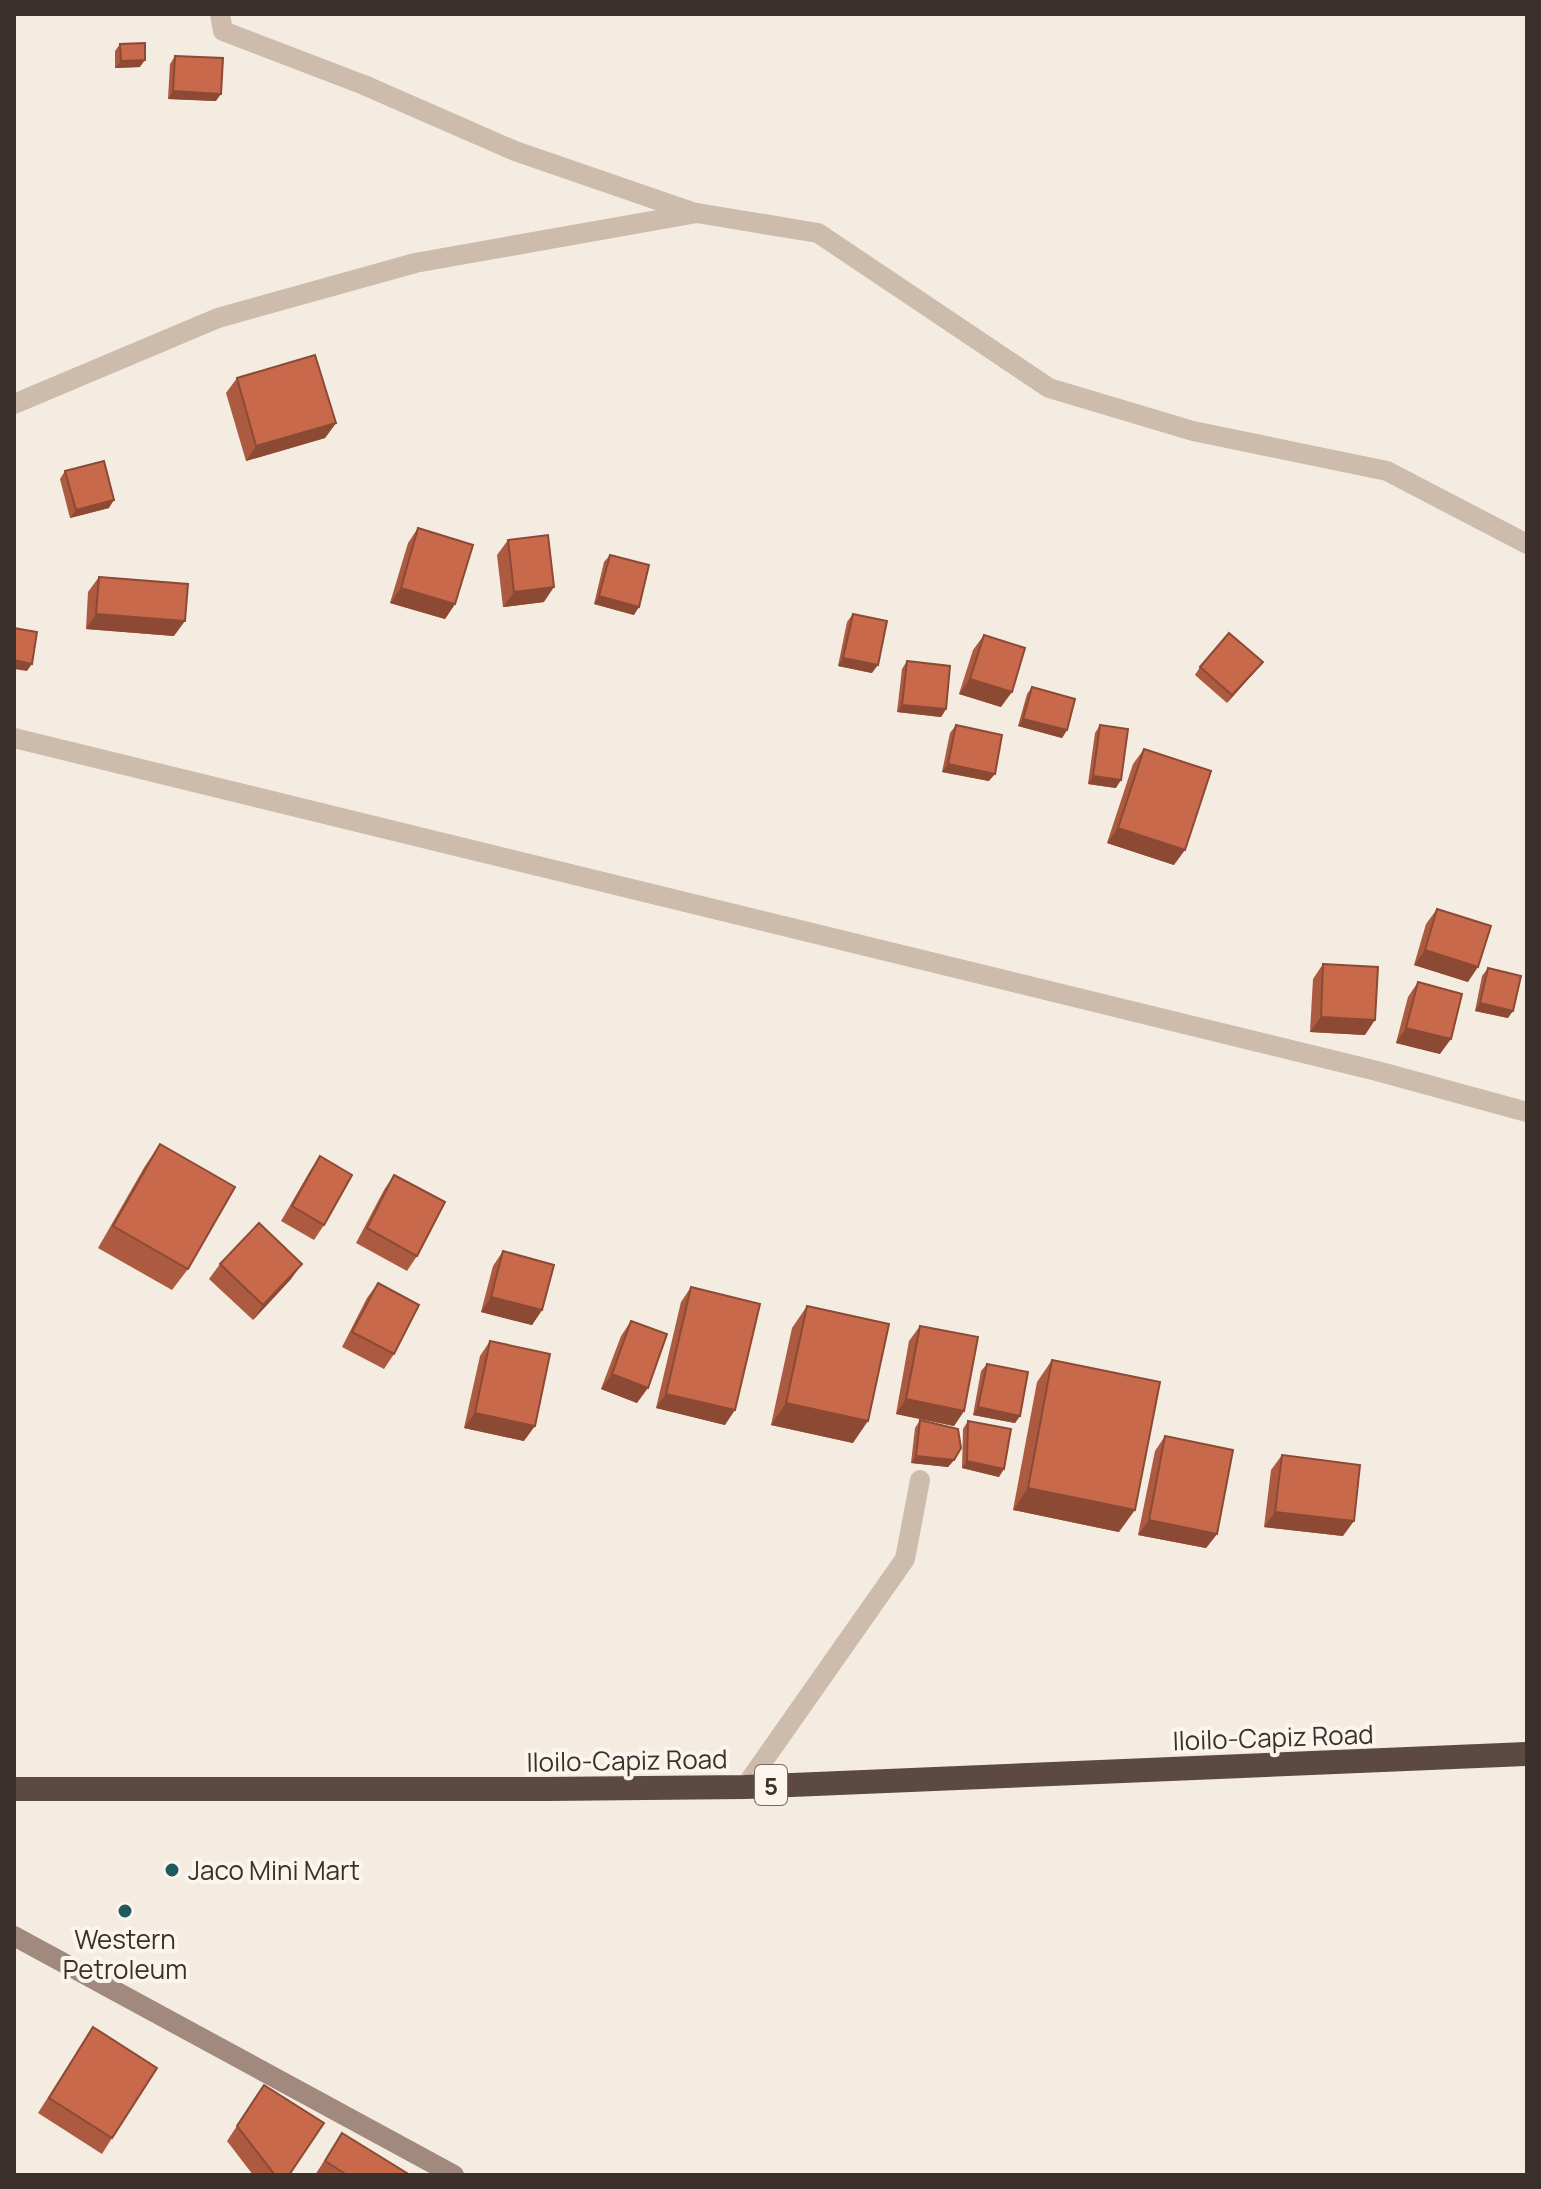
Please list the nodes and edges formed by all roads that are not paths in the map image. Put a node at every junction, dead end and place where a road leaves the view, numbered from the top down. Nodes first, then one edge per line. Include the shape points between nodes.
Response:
1 (220, 14) edge
2 (697, 213) junction
3 (14, 404) edge
4 (1527, 544) edge
5 (14, 738) edge
6 (1527, 1112) edge
7 (920, 1480) dead end
8 (1527, 1754) edge
9 (745, 1787) junction
10 (14, 1789) edge
11 (14, 1936) edge
12 (454, 2175) edge

1 - 2 street via 223,31 515,151
2 - 3 street via 385,271 218,318
2 - 4 street via 818,233 1049,388 1193,431 1387,471
5 - 6 street
7 - 9 street via 905,1559
8 - 9 highway, Iloilo-Capiz Road / 5
9 - 10 highway, Iloilo-Capiz Road / 5
11 - 12 street

